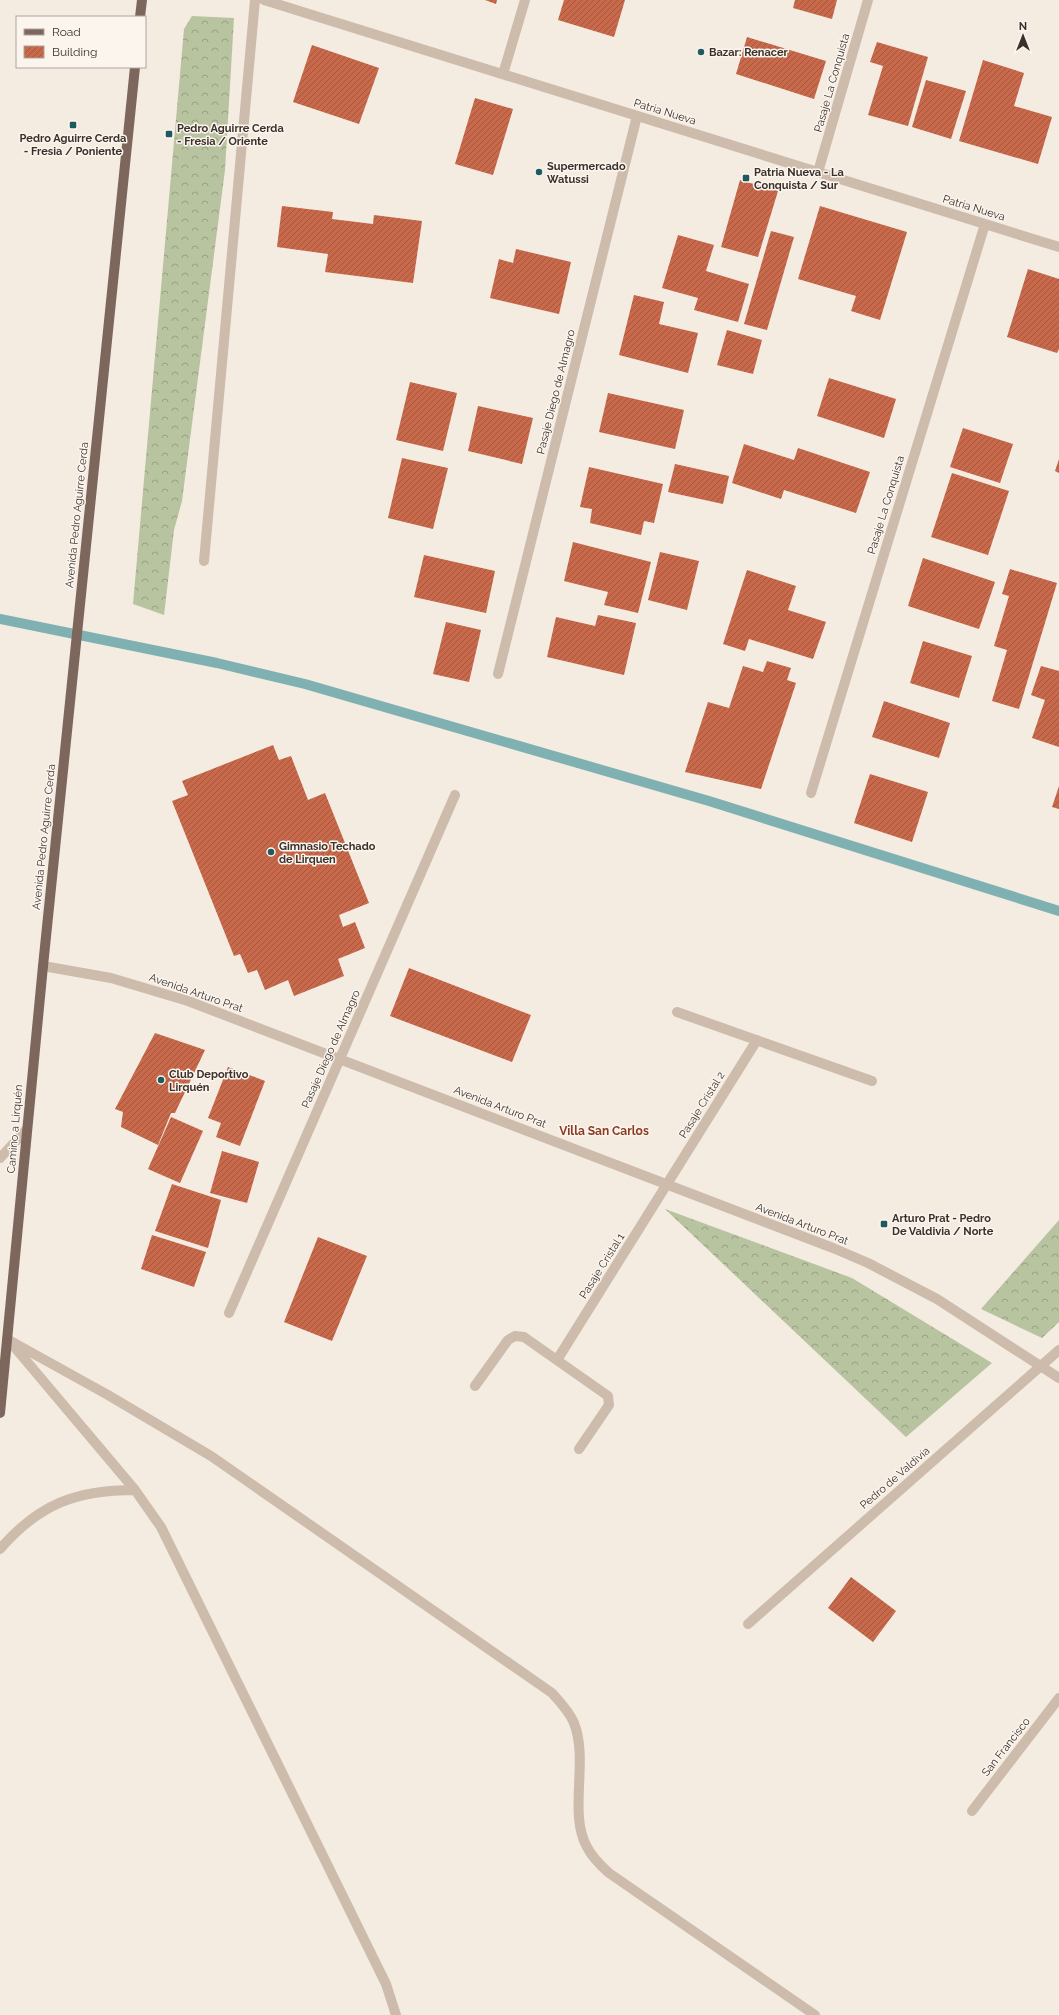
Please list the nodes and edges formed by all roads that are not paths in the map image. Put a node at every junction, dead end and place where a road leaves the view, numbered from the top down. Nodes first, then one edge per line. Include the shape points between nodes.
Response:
1 (142, 0) edge
2 (255, 0) edge
3 (264, 0) edge
4 (525, 0) edge
5 (868, 0) edge
6 (140, 16) edge
7 (135, 68) edge
8 (503, 74) junction
9 (638, 116) junction
10 (818, 172) junction
11 (984, 224) junction
12 (1059, 247) edge
13 (204, 561) dead end
14 (498, 674) dead end
15 (810, 793) dead end
16 (455, 794) dead end
17 (43, 966) junction
18 (677, 1012) dead end
19 (757, 1040) junction
20 (340, 1059) junction
21 (872, 1081) dead end
22 (27, 1129) junction
23 (0, 1158) edge
24 (667, 1184) junction
25 (229, 1313) dead end
26 (7, 1339) junction
27 (1059, 1350) edge
28 (557, 1360) junction
29 (1041, 1366) junction
30 (1059, 1378) edge
31 (475, 1386) dead end
32 (0, 1413) edge
33 (579, 1449) dead end
34 (135, 1490) junction
35 (0, 1550) edge
36 (748, 1624) dead end
37 (1059, 1698) edge
38 (972, 1811) dead end
39 (396, 2015) edge
40 (815, 2015) edge

1 - 6 main road
2 - 13 street
3 - 8 street, Patria Nueva
4 - 8 street
5 - 10 street, Pasaje La Conquista
7 - 17 main road, Avenida Pedro Aguirre Cerda
8 - 9 street, Patria Nueva
9 - 10 street, Patria Nueva
9 - 14 street, Pasaje Diego de Almagro
10 - 11 street, Patria Nueva
11 - 12 street, Patria Nueva
11 - 15 street, Pasaje La Conquista
16 - 20 street, Pasaje Diego de Almagro
17 - 20 street, Avenida Arturo Prat via 150,988
17 - 22 main road, Camino a Lirquén
18 - 19 street
19 - 21 street
19 - 24 street, Pasaje Cristal 2
20 - 24 street, Avenida Arturo Prat
20 - 25 street, Pasaje Diego de Almagro
22 - 23 street
22 - 26 main road, Camino a Lirquén
24 - 28 street, Pasaje Cristal 1
24 - 29 street, Avenida Arturo Prat via 868,1263 937,1299
26 - 32 main road, Camino a Lirquén
26 - 34 street
26 - 40 street via 211,1456 552,1693 574,1722 579,1739 582,1832 586,1846 596,1861 608,1873
27 - 29 street, Pedro de Valdivia
28 - 31 street via 524,1337 515,1336 508,1340
28 - 33 street via 604,1393 610,1401
29 - 30 street, Avenida Arturo Prat
29 - 36 street, Pedro de Valdivia
34 - 35 street via 107,1490 80,1495 54,1504 14,1534
34 - 39 street via 161,1527 386,1984
37 - 38 street, San Francisco

